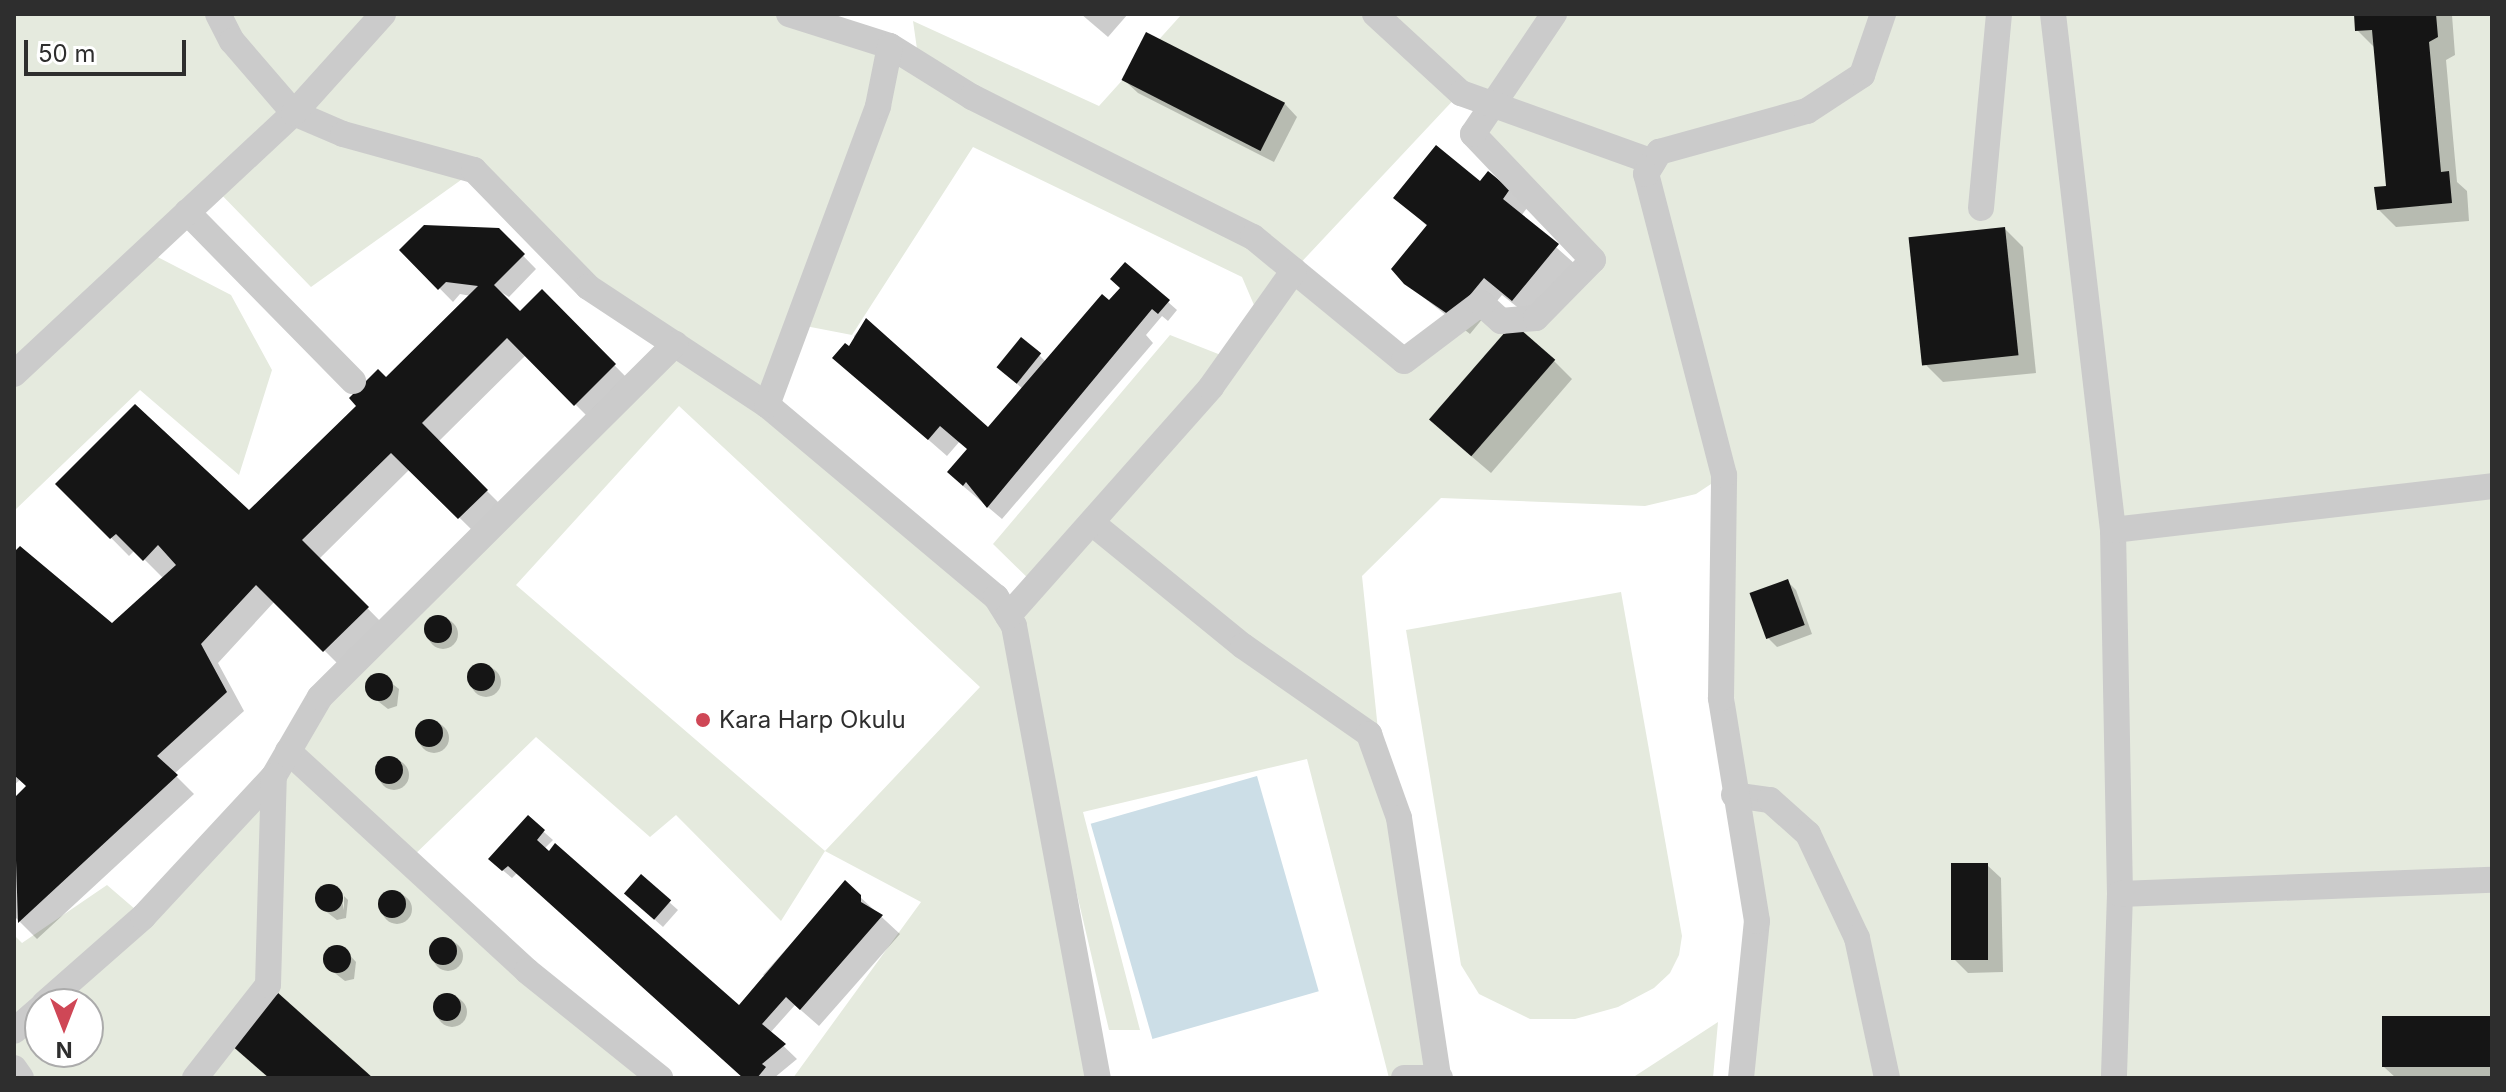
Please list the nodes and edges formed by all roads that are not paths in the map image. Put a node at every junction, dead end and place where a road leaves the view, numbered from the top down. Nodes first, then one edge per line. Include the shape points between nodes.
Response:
1 (218, 14) edge
2 (383, 14) edge
3 (789, 14) edge
4 (1375, 14) edge
5 (1554, 14) edge
6 (1883, 14) edge
7 (1999, 14) edge
8 (2053, 14) edge
9 (890, 46) junction
10 (1491, 104) junction
11 (294, 113) junction
12 (1653, 162) junction
13 (1981, 208) dead end
14 (187, 212) junction
15 (1294, 270) junction
16 (675, 344) junction
17 (14, 374) edge
18 (353, 381) dead end
19 (767, 405) junction
20 (2492, 486) edge
21 (1092, 523) junction
22 (2113, 530) junction
23 (1008, 616) junction
24 (288, 751) junction
25 (274, 776) junction
26 (1734, 795) junction
27 (2492, 880) edge
28 (2120, 894) junction
29 (62, 988) edge
30 (14, 1068) edge
31 (1439, 1076) edge
32 (21, 1078) edge
33 (195, 1078) edge
34 (660, 1078) edge
35 (1098, 1078) edge
36 (1404, 1078) edge
37 (1741, 1078) edge
38 (1887, 1078) edge
39 (2114, 1078) edge

1 - 11 lane via 232,41
2 - 11 lane
3 - 9 lane
4 - 10 lane via 1461,93
5 - 10 lane
6 - 12 lane via 1862,75 1807,111 1659,152
7 - 13 lane
8 - 22 lane
9 - 15 lane via 972,97 1253,237
9 - 19 lane via 878,106
10 - 12 lane
10 - 15 lane via 1473,134 1593,260 1536,318 1501,321 1481,303 1404,361
11 - 14 lane
11 - 16 lane via 343,134 474,170 588,287
12 - 26 lane via 1646,174 1664,255 1724,475 1718,631
14 - 17 lane
14 - 18 lane
15 - 21 lane via 1211,387
16 - 19 lane
16 - 24 lane via 320,697
19 - 23 lane via 996,597
20 - 22 lane
21 - 23 lane
21 - 31 lane via 1243,646 1369,734 1399,818
22 - 28 lane
23 - 35 lane
24 - 25 lane
24 - 34 lane via 527,971
25 - 29 lane via 143,917
25 - 33 lane via 268,985
26 - 37 lane via 1757,921
26 - 38 lane via 1770,800 1808,834 1857,938
27 - 28 lane
28 - 39 lane
30 - 32 lane
31 - 36 lane

